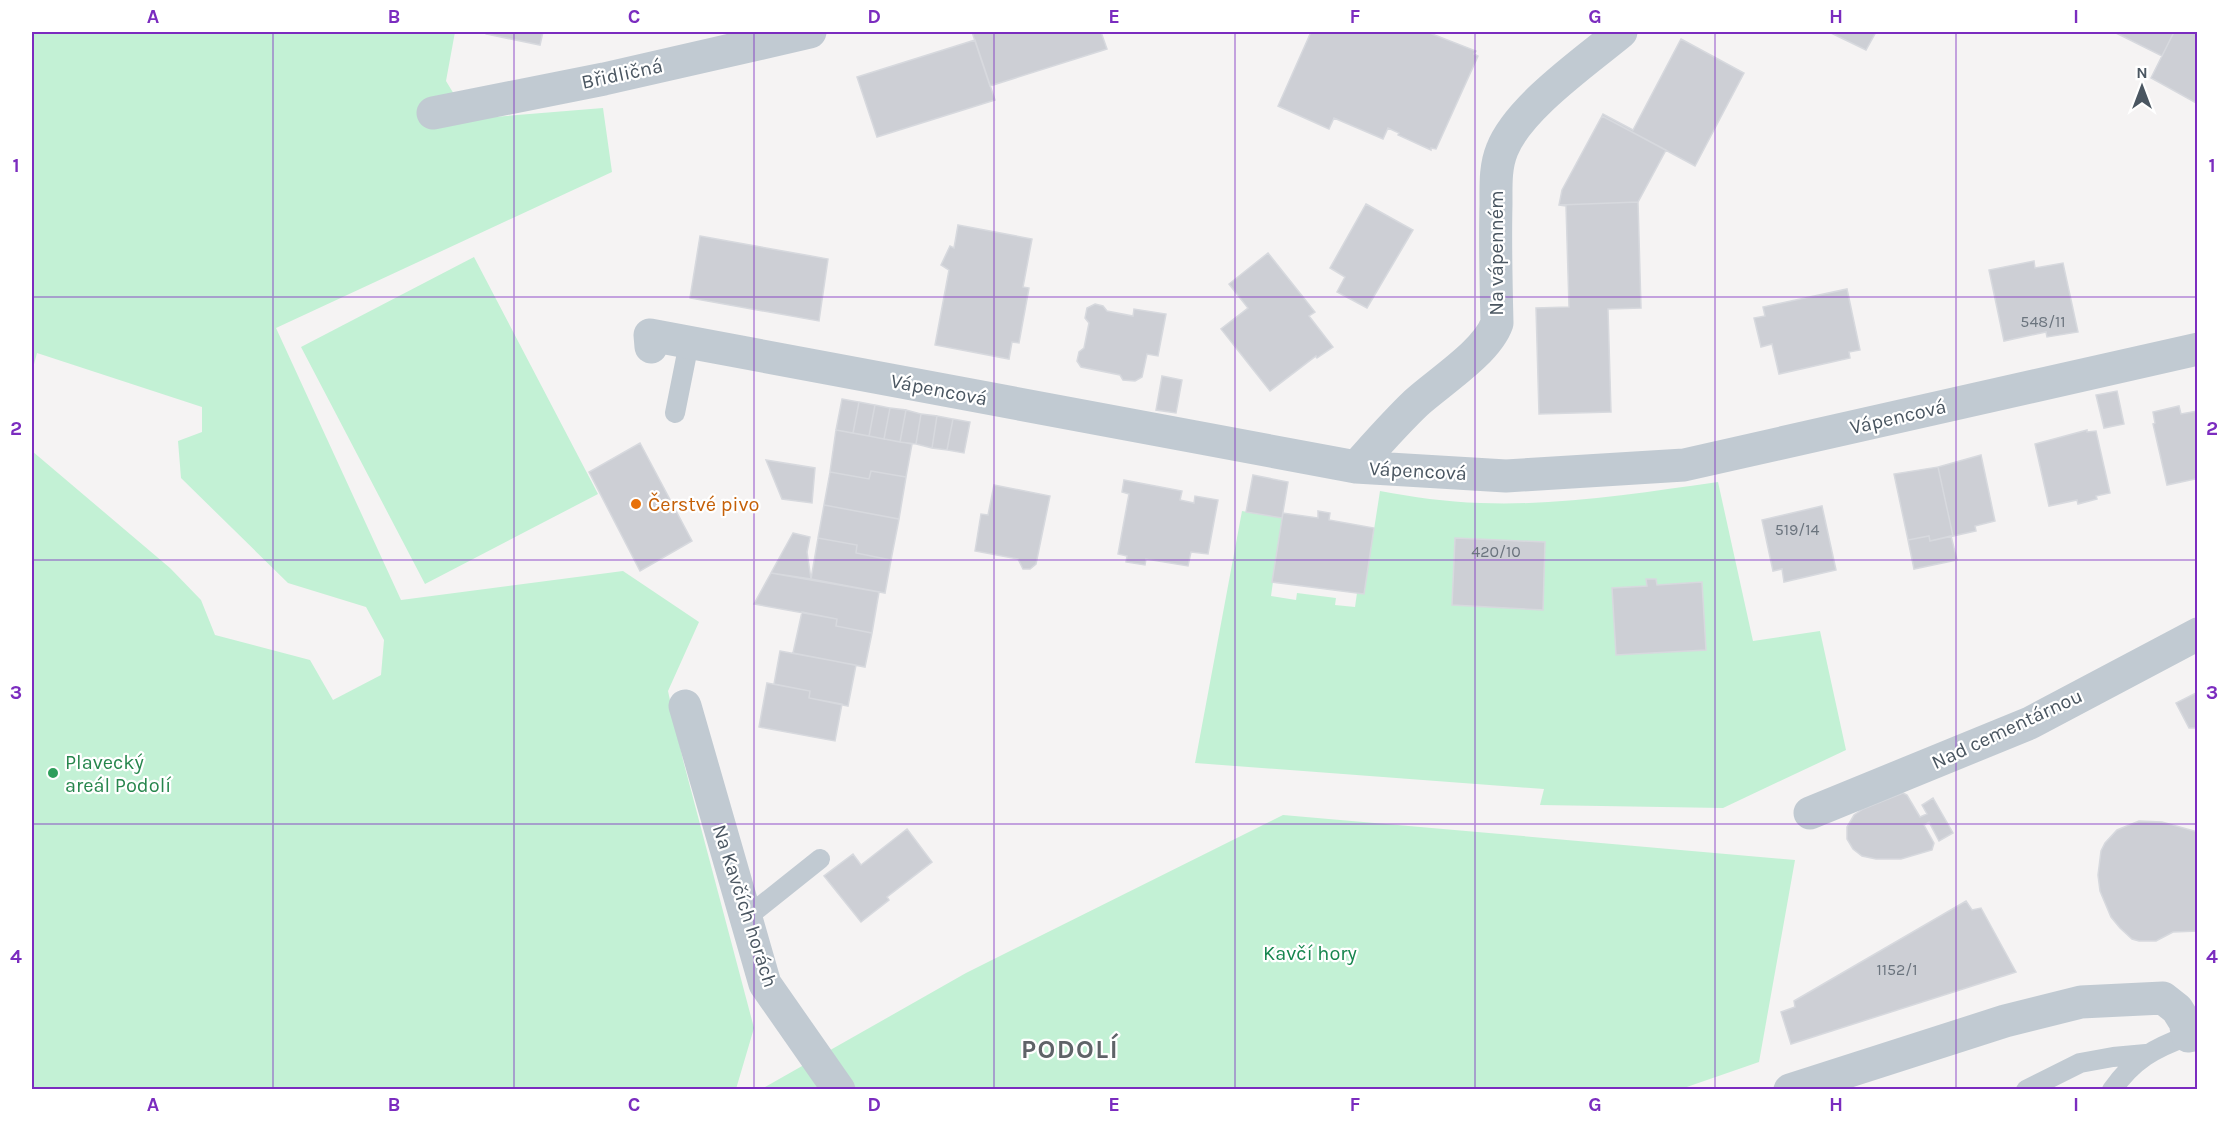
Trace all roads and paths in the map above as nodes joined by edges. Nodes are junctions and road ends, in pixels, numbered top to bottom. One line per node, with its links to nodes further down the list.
1 (810, 32): 3 (street, Břidličná)
2 (1621, 32): 8 (street, Na vápenném)
3 (433, 112)
4 (689, 343): 5 (street, Vápencová); 7 (lane); 8 (street, Vápencová)
5 (651, 347)
6 (2198, 350): 8 (street, Vápencová)
7 (675, 413)
8 (1356, 467)
9 (2198, 634): 11 (street, Nad cementárnou)
10 (685, 706): 13 (street, Na Kavčích horách)
11 (1810, 813)
12 (820, 859): 13 (lane)
13 (746, 918): 16 (street, Na Kavčích horách)
14 (2193, 1035): 15 (lane); 17 (street)
15 (2146, 1054): 18 (lane); 19 (lane)
16 (839, 1089)
17 (1790, 1089)
18 (2036, 1089)
19 (2112, 1089)

